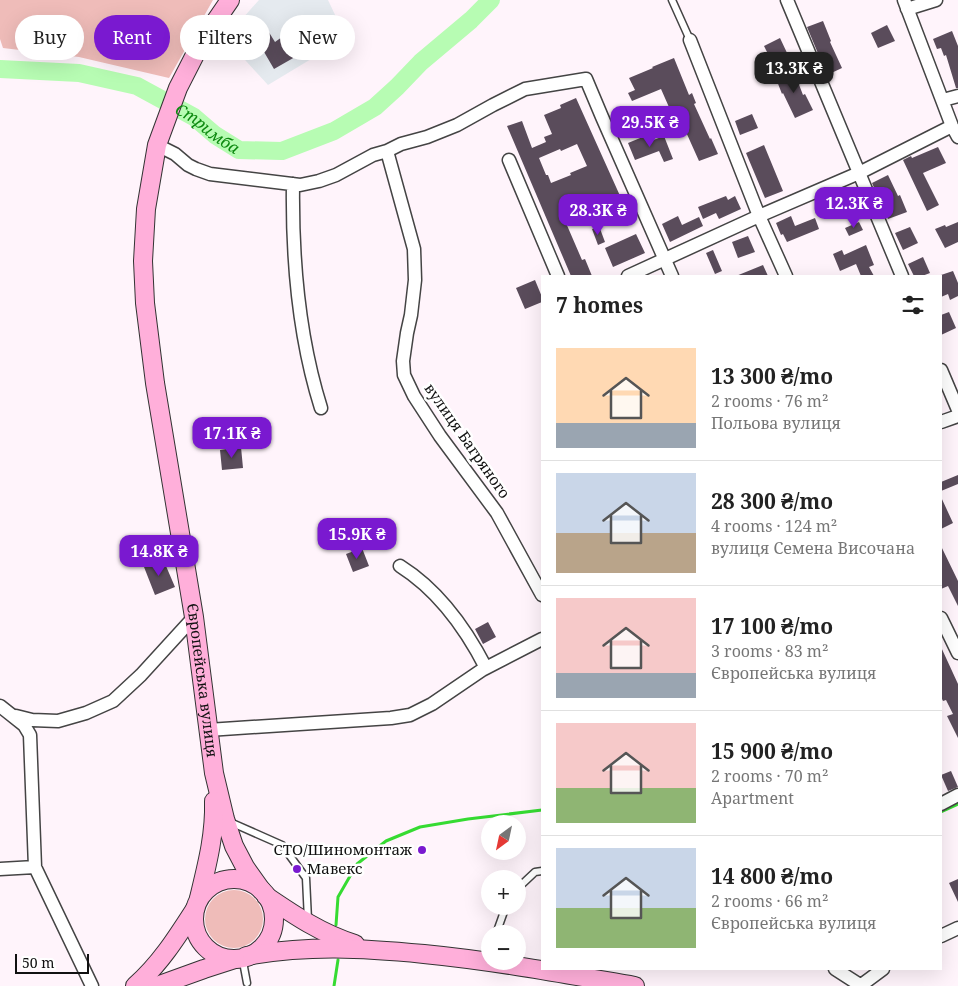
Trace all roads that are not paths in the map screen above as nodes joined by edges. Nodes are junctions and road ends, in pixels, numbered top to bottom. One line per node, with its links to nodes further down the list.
1 (230, 0): 10 (main road, Європейська вулиця)
2 (672, 0): 6 (lane)
3 (787, 0): 13 (street)
4 (936, 0): 5 (street)
5 (905, 5): 8 (street)
6 (690, 40): 15 (street)
7 (958, 96): 8 (street)
8 (943, 100): 9 (street)
9 (955, 131): 13 (street)
10 (157, 145): 14 (street); 29 (main road, Європейська вулиця)
11 (387, 151): 14 (street); 16 (street); 28 (street, вулиця Багряного)
12 (509, 160): 17 (street)
13 (859, 173): 15 (street); 21 (street)
14 (292, 184): 23 (street)
15 (759, 216): 16 (street); 20 (street)
16 (665, 259): 18 (street); 19 (street)
17 (558, 275)
18 (630, 275)
19 (672, 275)
20 (786, 275)
21 (902, 275)
22 (942, 372): 24 (street)
23 (321, 408)
24 (958, 410)
25 (958, 416): 26 (street)
26 (942, 422)
27 (400, 566): 34 (street)
28 (541, 592)
29 (194, 617): 36 (street); 37 (main road, Європейська вулиця)
30 (942, 620): 31 (street)
31 (950, 636): 33 (street)
32 (541, 640): 34 (street)
33 (958, 653)
34 (486, 668): 37 (street)
35 (0, 706): 36 (street)
36 (6, 715): 42 (street)
37 (208, 730): 38 (main road, Європейська вулиця)
38 (214, 773): 41 (main road); 47 (main road)
39 (958, 795): 40 (street)
40 (942, 803)
41 (224, 819): 46 (main road); 48 (lane)
42 (35, 867): 43 (street); 58 (street)
43 (0, 870)
44 (541, 870): 45 (lane)
45 (526, 880)
46 (264, 893): 47 (main road); 48 (main road); 52 (main road)
47 (197, 904): 52 (main road); 59 (main road)
48 (308, 924): 51 (main road)
49 (958, 928): 50 (street)
50 (942, 936)
51 (375, 949): 52 (main road); 53 (main road)
52 (243, 957): 57 (lane); 60 (main road)
53 (541, 969)
54 (548, 970): 61 (main road)
55 (836, 970): 62 (street)
56 (882, 970): 62 (street)
57 (247, 983)
58 (92, 986)
59 (135, 986)
60 (157, 986)
61 (635, 986)
62 (860, 986)

